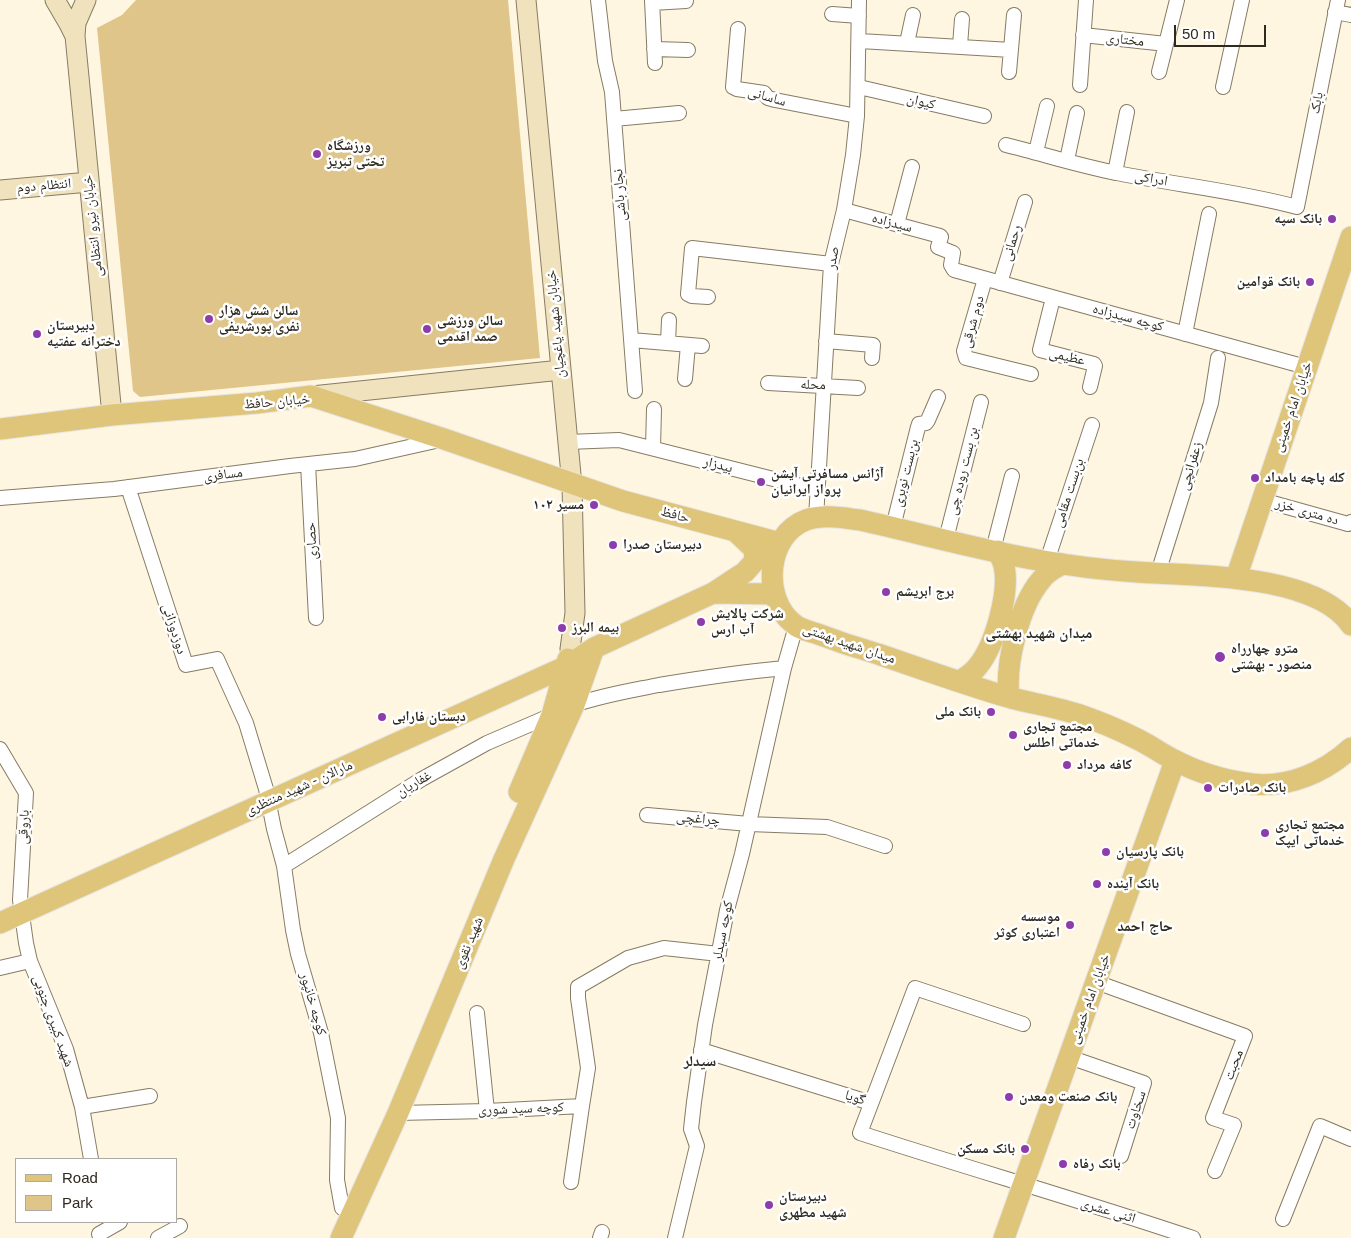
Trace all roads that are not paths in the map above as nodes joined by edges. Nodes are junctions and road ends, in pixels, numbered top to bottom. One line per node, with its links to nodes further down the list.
1 (55, 0): 20 (main road, خیابان نیرو انتظامی)
2 (86, 0): 20 (main road, خیابان نیرو انتظامی)
3 (526, 0): 68 (main road, خیابان شهید یاغچیان)
4 (598, 0): 38 (street, نجار باشی)
5 (859, 0): 16 (street, صدر)
6 (1086, 0): 19 (street)
7 (1176, 0): 23 (street)
8 (1242, 0): 31 (street)
9 (686, 1): 10 (street)
10 (652, 2): 25 (street)
11 (1337, 6): 15 (street); 47 (street, بابک)
12 (832, 14): 16 (street)
13 (914, 15): 22 (street)
14 (1014, 15): 26 (street)
15 (1351, 15)
16 (859, 16): 21 (street, صدر)
17 (962, 19): 24 (street)
18 (738, 29): 36 (street, ساسانی)
19 (1084, 35): 23 (street, مختاری); 29 (street)
20 (74, 36): 44 (main road, خیابان نیرو انتظامی)
21 (860, 41): 22 (street); 30 (street, صدر)
22 (908, 43): 24 (street)
23 (1166, 44): 28 (street)
24 (960, 46): 26 (street)
25 (688, 50)
26 (1011, 50): 27 (street)
27 (1009, 72)
28 (1159, 72)
29 (1080, 86)
30 (859, 87): 36 (street, صدر); 37 (street, کیوان)
31 (1223, 87)
32 (1047, 106): 40 (street)
33 (1127, 112): 43 (street)
34 (679, 113): 38 (street)
35 (1077, 113): 41 (street)
36 (858, 116): 48 (street, صدر)
37 (984, 116)
38 (614, 119): 60 (street, نجار باشی)
39 (1006, 145): 40 (street, ادراکی)
40 (1036, 152): 41 (street, ادراکی)
41 (1067, 160): 43 (street, ادراکی)
42 (912, 167): 50 (street)
43 (1115, 173): 47 (street, ادراکی)
44 (89, 182): 45 (main road, انتظام دوم); 80 (main road, خیابان نیرو انتظامی)
45 (0, 190)
46 (1024, 202): 55 (street, رحمانی)
47 (1297, 207)
48 (844, 210): 50 (street, سیدزاده); 52 (street, صدر)
49 (1209, 214): 59 (street)
50 (896, 224): 53 (street, سیدزاده)
51 (1351, 237): 67 (main road, خیابان امام خمینی)
52 (831, 264): 56 (street); 61 (street, صدر)
53 (952, 268): 54 (street, کوچه سیدزاده)
54 (985, 279): 55 (street, کوچه سیدزاده); 69 (street, دوم شرقی)
55 (1000, 283): 57 (street, کوچه سیدزاده)
56 (708, 297)
57 (1053, 298): 59 (street, کوچه سیدزاده); 73 (street, عظیمی)
58 (669, 320): 62 (street)
59 (1185, 334): 67 (street, کوچه سیدزاده)
60 (631, 340): 62 (street); 75 (street, نجار باشی)
61 (826, 342): 65 (street); 72 (street, صدر)
62 (668, 343): 63 (street)
63 (688, 345): 64 (street); 70 (street)
64 (702, 346)
65 (872, 358)
66 (1218, 358): 101 (street, زعفرانچی)
67 (1306, 367): 92 (main road, خیابان امام خمینی)
68 (561, 370): 76 (main road); 84 (main road, خیابان شهید یاغچیان)
69 (1031, 374)
70 (685, 379)
71 (768, 383): 72 (street, محله)
72 (824, 385): 74 (street, محله); 90 (street, صدر)
73 (1090, 387)
74 (858, 388)
75 (635, 391)
76 (311, 396): 80 (main road, خیابان حافظ); 83 (main road, خیابان حافظ)
77 (938, 397): 95 (street, بن‌بست نوبری)
78 (981, 402): 97 (street, بن بست روده چی)
79 (654, 409): 85 (street)
80 (112, 415): 82 (main road, خیابان حافظ)
81 (1092, 425): 100 (street, بن‌بست مقامی)
82 (0, 428)
83 (444, 439): 86 (street, مسافری); 88 (main road, خیابان حافظ)
84 (567, 442): 85 (street, بیدزار); 88 (main road, خیابان شهید یاغچیان)
85 (653, 448): 90 (street, بیدزار)
86 (308, 464): 89 (street, مسافری); 105 (street, حصاری)
87 (1012, 476): 99 (street)
88 (572, 484): 96 (main road, حافظ); 109 (main road, خیابان شهید یاغچیان)
89 (128, 487): 91 (street, مسافری); 118 (street, دوزدوزانی)
90 (817, 490): 93 (street, صدر)
91 (0, 498)
92 (1262, 500): 94 (street, ده متری خزر); 102 (main road, خیابان امام خمینی)
93 (816, 518): 95 (main road, میدان شهید بهشتی); 98 (main road, میدان شهید بهشتی)
94 (1351, 522)
95 (893, 527): 97 (main road, میدان شهید بهشتی)
96 (734, 531): 98 (main road, حافظ); 103 (main road, مارالان - شهید منتظری)
97 (946, 539): 99 (main road, میدان شهید بهشتی)
98 (780, 543): 104 (main road, میدان شهید بهشتی)
99 (996, 551): 100 (main road, میدان شهید بهشتی); 111 (main road)
100 (1055, 562): 101 (main road, میدان شهید بهشتی); 112 (main road)
101 (1158, 573): 102 (main road, میدان شهید بهشتی)
102 (1236, 578): 106 (main road, میدان شهید بهشتی)
103 (712, 593): 104 (main road); 108 (main road, مارالان - شهید منتظری)
104 (774, 594): 107 (main road, میدان شهید بهشتی)
105 (316, 618)
106 (1351, 625)
107 (796, 626): 110 (street, کوچه سیدلر); 111 (main road, میدان شهید بهشتی)
108 (594, 648): 109 (main road, مارالان - شهید منتظری); 113 (main road, شهید نقوی)
109 (569, 658): 114 (main road, شهید نقوی); 118 (main road, مارالان - شهید منتظری)
110 (784, 668): 113 (street); 120 (street, کوچه سیدلر)
111 (960, 681): 112 (main road, میدان شهید بهشتی)
112 (1009, 697): 117 (main road, میدان شهید بهشتی)
113 (574, 705): 138 (main road, شهید نقوی)
114 (552, 715): 122 (street, غفاریان); 145 (main road, شهید نقوی)
115 (1351, 748): 117 (main road, میدان شهید بهشتی)
116 (0, 749): 123 (street, باروقی)
117 (1175, 761): 128 (main road, خیابان امام خمینی)
118 (267, 796): 122 (street, کوچه خانپور); 123 (main road, مارالان - شهید منتظری)
119 (647, 815): 120 (street, چراغچی)
120 (749, 824): 121 (street, چراغچی); 125 (street, کوچه سیدلر)
121 (885, 846)
122 (284, 866): 145 (street, کوچه خانپور)
123 (22, 913): 124 (main road, مارالان - شهید منتظری); 126 (street, شهید کبیری جنوبی)
124 (0, 923)
125 (719, 954): 131 (street, کوچه سیدلر); 135 (street, کوچه سید شوری)
126 (30, 961): 127 (street); 136 (street, شهید کبیری جنوبی)
127 (0, 968)
128 (1096, 982): 132 (main road, خیابان امام خمینی); 142 (street, محبت)
129 (477, 1013): 137 (street)
130 (1022, 1024): 134 (street)
131 (701, 1050): 134 (street, گویا); 153 (street, کوچه سیدلر)
132 (1069, 1057): 140 (street, سخاوت); 144 (main road, خیابان امام خمینی)
133 (150, 1096): 136 (street)
134 (871, 1103): 144 (street, گویا)
135 (582, 1106): 137 (street, کوچه سید شوری); 143 (street)
136 (82, 1107): 141 (street, شهید کبیری جنوبی)
137 (487, 1111): 138 (street, کوچه سید شوری)
138 (398, 1113): 152 (main road, شهید نقوی)
139 (1351, 1139): 146 (street)
140 (1121, 1156)
141 (91, 1158)
142 (1214, 1171)
143 (571, 1182)
144 (1024, 1184): 154 (main road, خیابان امام خمینی); 155 (street, اثنی عشری)
145 (342, 1208): 151 (main road, شهید نقوی)
146 (1282, 1219)
147 (118, 1223): 149 (street)
148 (181, 1228): 150 (street)
149 (99, 1234)
150 (158, 1238)
151 (329, 1238)
152 (341, 1238)
153 (675, 1238)
154 (1004, 1238)
155 (1193, 1238)

